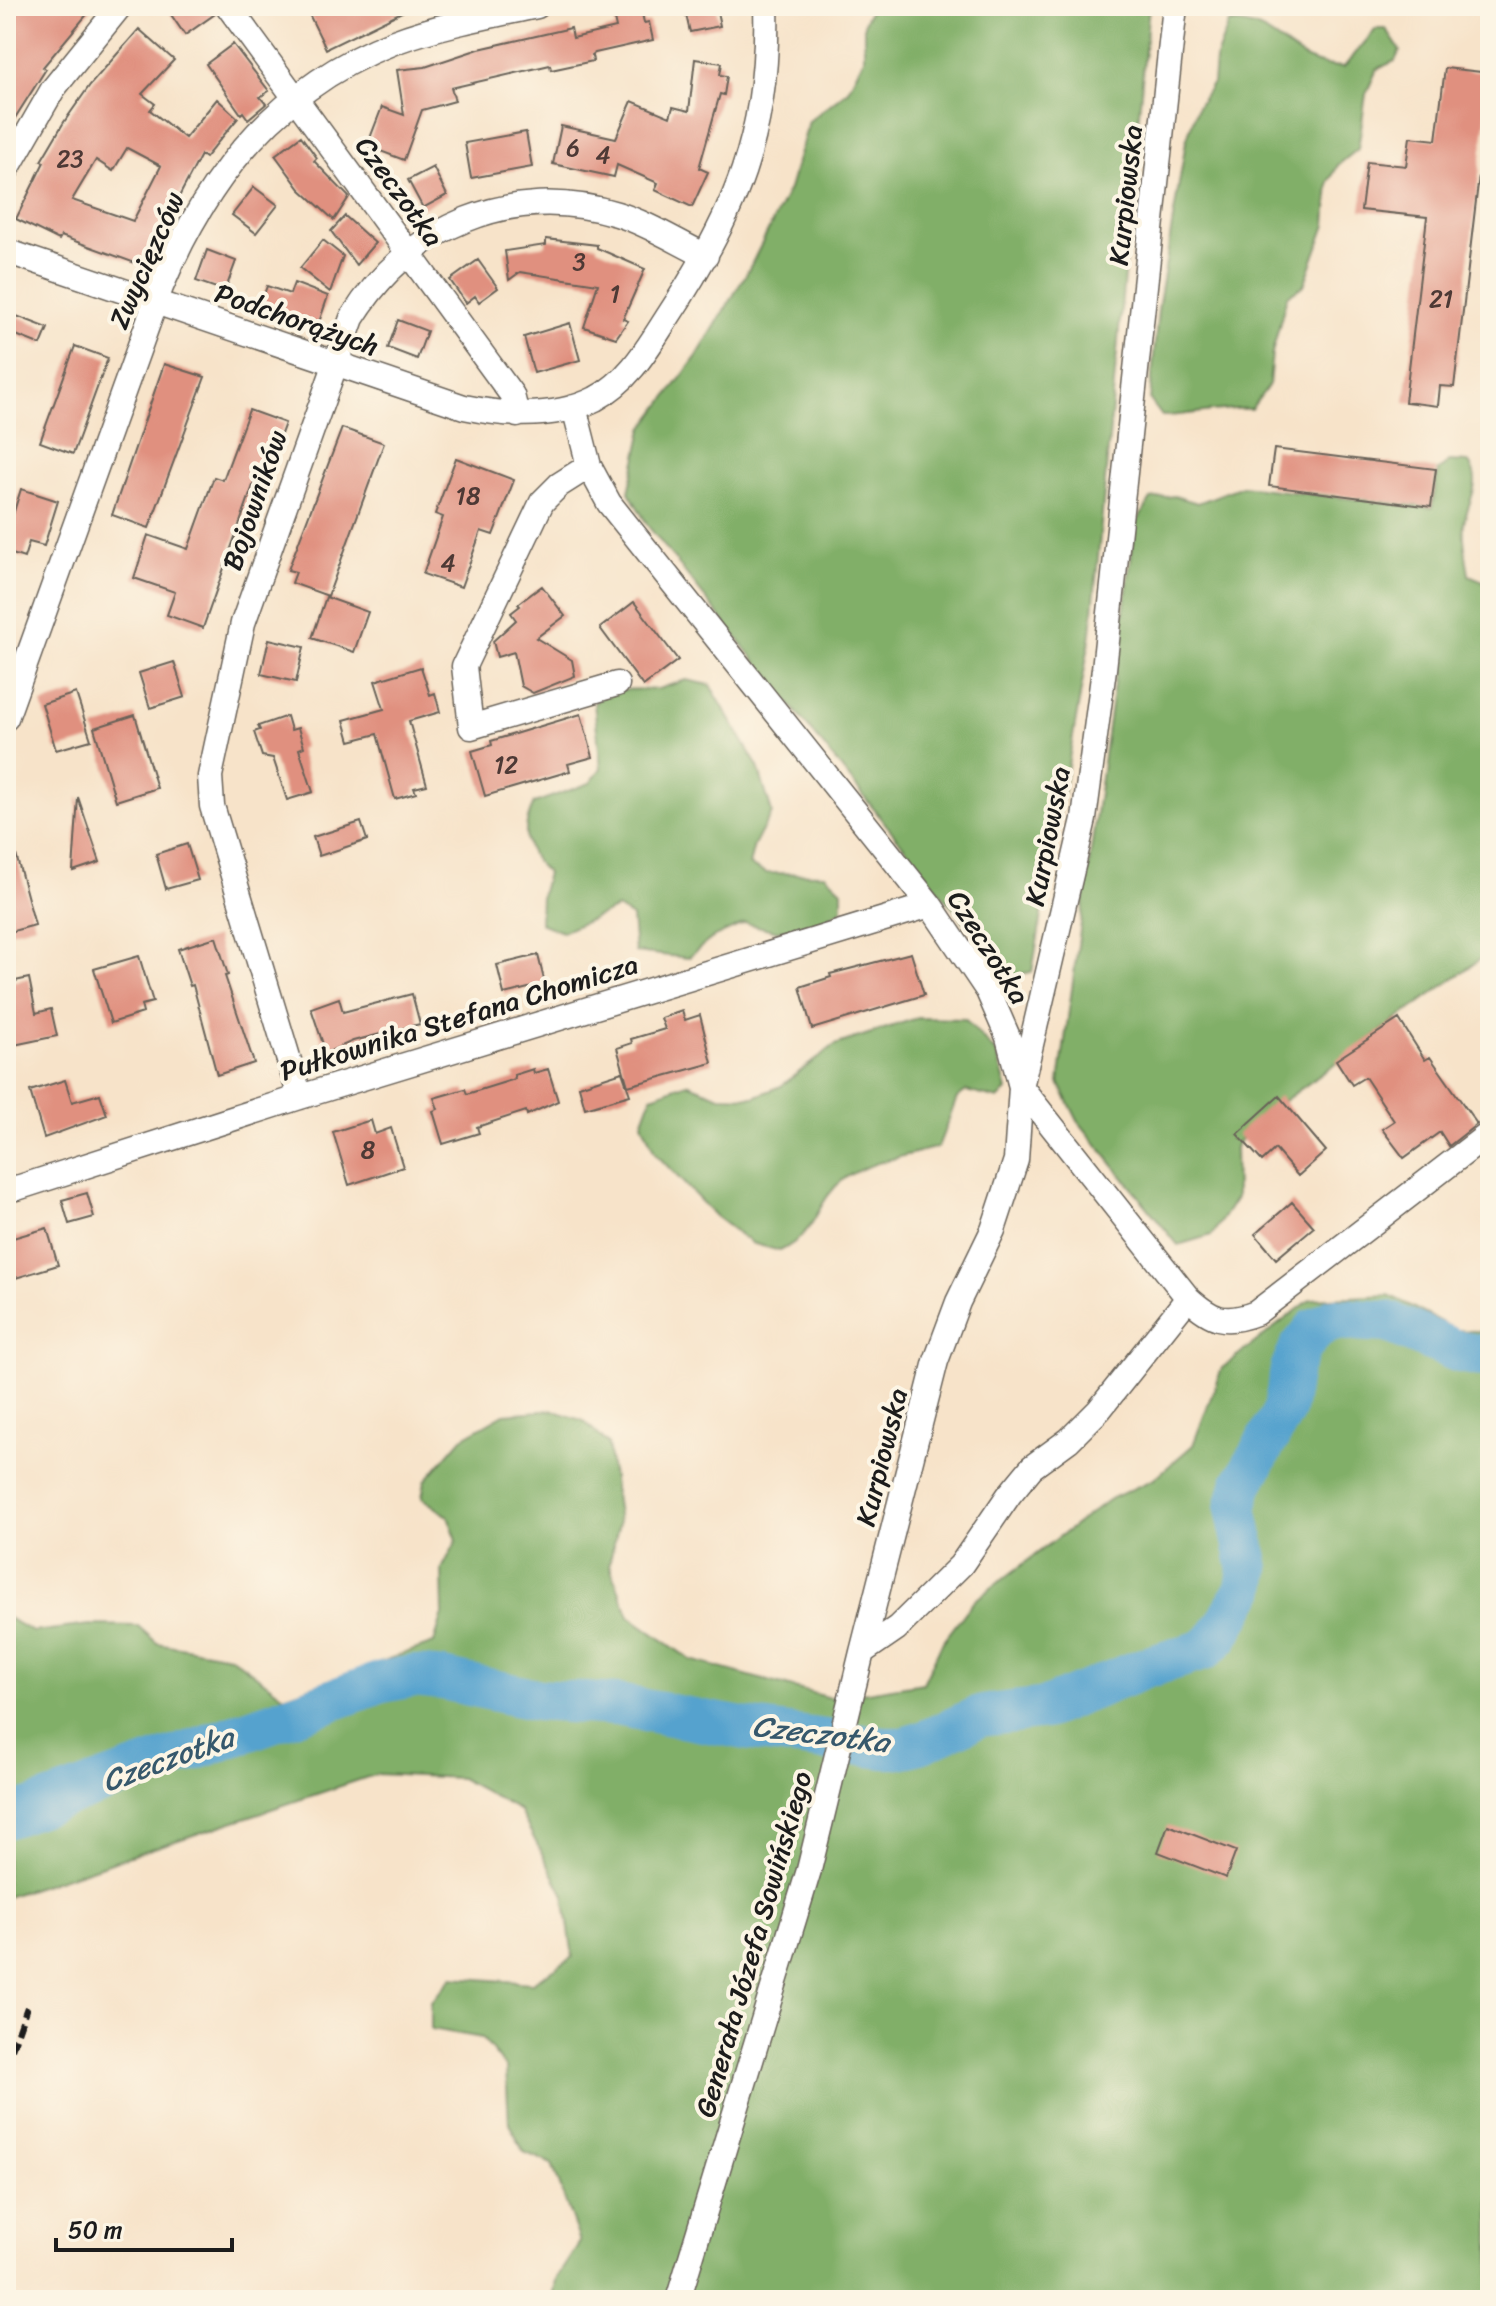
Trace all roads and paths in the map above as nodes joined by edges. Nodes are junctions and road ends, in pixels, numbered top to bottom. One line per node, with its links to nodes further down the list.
1 (120, 6): 7 (street)
2 (228, 6): 6 (street, Czeczotka)
3 (537, 6): 6 (street, Zwycięzców)
4 (766, 6): 10 (street, Podchorążych)
5 (1175, 6): 19 (street, Kurpiowska)
6 (296, 99): 9 (street, Czeczotka); 11 (street, Zwycięzców)
7 (6, 171)
8 (6, 251): 11 (street, Podchorążych)
9 (407, 252): 10 (street, Bojowników); 12 (street, Bojowników); 14 (street, Czeczotka)
10 (706, 256): 13 (street, Podchorążych)
11 (155, 303): 12 (street, Podchorążych); 17 (street, Zwycięzców)
12 (333, 363): 14 (street, Podchorążych); 20 (street, Bojowników)
13 (574, 407): 14 (street, Podchorążych); 15 (street, Czeczotka)
14 (517, 415)
15 (589, 466): 16 (street); 18 (street, Czeczotka)
16 (617, 684)
17 (6, 718)
18 (930, 905): 19 (street, Czeczotka); 20 (street, Pułkownika Stefana Chomicza)
19 (1021, 1087): 23 (street, Czeczotka); 24 (street, Kurpiowska)
20 (300, 1097): 22 (street, Pułkownika Stefana Chomicza)
21 (1490, 1133): 23 (street, Czeczotka)
22 (6, 1187)
23 (1188, 1298): 24 (street)
24 (862, 1652): 25 (street, Generała Józefa Sowińskiego)
25 (678, 2300)

